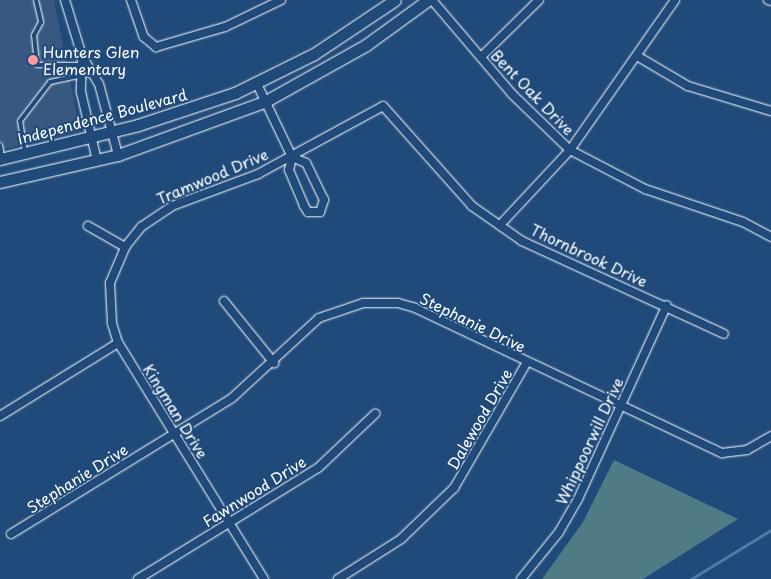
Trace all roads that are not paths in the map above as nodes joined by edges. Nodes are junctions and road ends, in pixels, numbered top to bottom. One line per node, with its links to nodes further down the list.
1 (36, 0): 13 (lane)
2 (65, 0): 10 (street)
3 (131, 0): 4 (street)
4 (281, 0)
5 (395, 0): 16 (main road, Independence Boulevard)
6 (428, 0): 17 (main road)
7 (432, 0): 12 (street, Bent Oak Drive)
8 (539, 0): 12 (street)
9 (675, 0): 11 (street)
10 (82, 56): 13 (street); 14 (street)
11 (637, 56): 18 (street); 22 (street)
12 (481, 57): 22 (street, Bent Oak Drive)
13 (81, 65): 15 (street)
14 (92, 73): 15 (lane); 19 (street)
15 (81, 75): 20 (street); 23 (lane)
16 (257, 84): 17 (street); 19 (main road, Independence Boulevard)
17 (266, 102): 24 (main road); 25 (street)
18 (771, 111)
19 (112, 132): 20 (main road, Independence Boulevard); 24 (street)
20 (92, 136): 23 (main road, Independence Boulevard); 27 (street)
21 (0, 145): 26 (lane)
22 (570, 150): 30 (street); 32 (street, Bent Oak Drive)
23 (26, 153): 26 (main road, Independence Boulevard); 28 (main road)
24 (118, 155): 27 (main road)
25 (292, 157): 25 (street); 30 (street, Thornbrook Drive); 33 (street, Tramwood Drive)
26 (1, 158)
27 (97, 160): 28 (main road)
28 (30, 175): 29 (main road)
29 (0, 182)
30 (500, 225): 35 (street, Thornbrook Drive)
31 (88, 226): 33 (street)
32 (771, 238)
33 (125, 247): 37 (street, Kingman Drive)
34 (224, 301): 38 (street)
35 (667, 305): 36 (street, Thornbrook Drive); 40 (street, Whippoorwill Drive)
36 (724, 334)
37 (118, 344): 42 (street); 43 (street, Kingman Drive)
38 (274, 363): 39 (street, Stephanie Drive); 43 (street, Stephanie Drive)
39 (526, 364): 40 (street, Stephanie Drive); 49 (street, Dalewood Drive)
40 (621, 407): 44 (street, Stephanie Drive); 50 (street, Whippoorwill Drive)
41 (375, 414): 45 (street, Fawnwood Drive)
42 (0, 416)
43 (174, 434): 45 (street, Kingman Drive); 46 (street, Stephanie Drive)
44 (771, 436)
45 (229, 522): 47 (street, Fawnwood Drive); 48 (street, Kingman Drive)
46 (12, 534)
47 (138, 579)
48 (264, 579)
49 (338, 579)
50 (521, 579)

